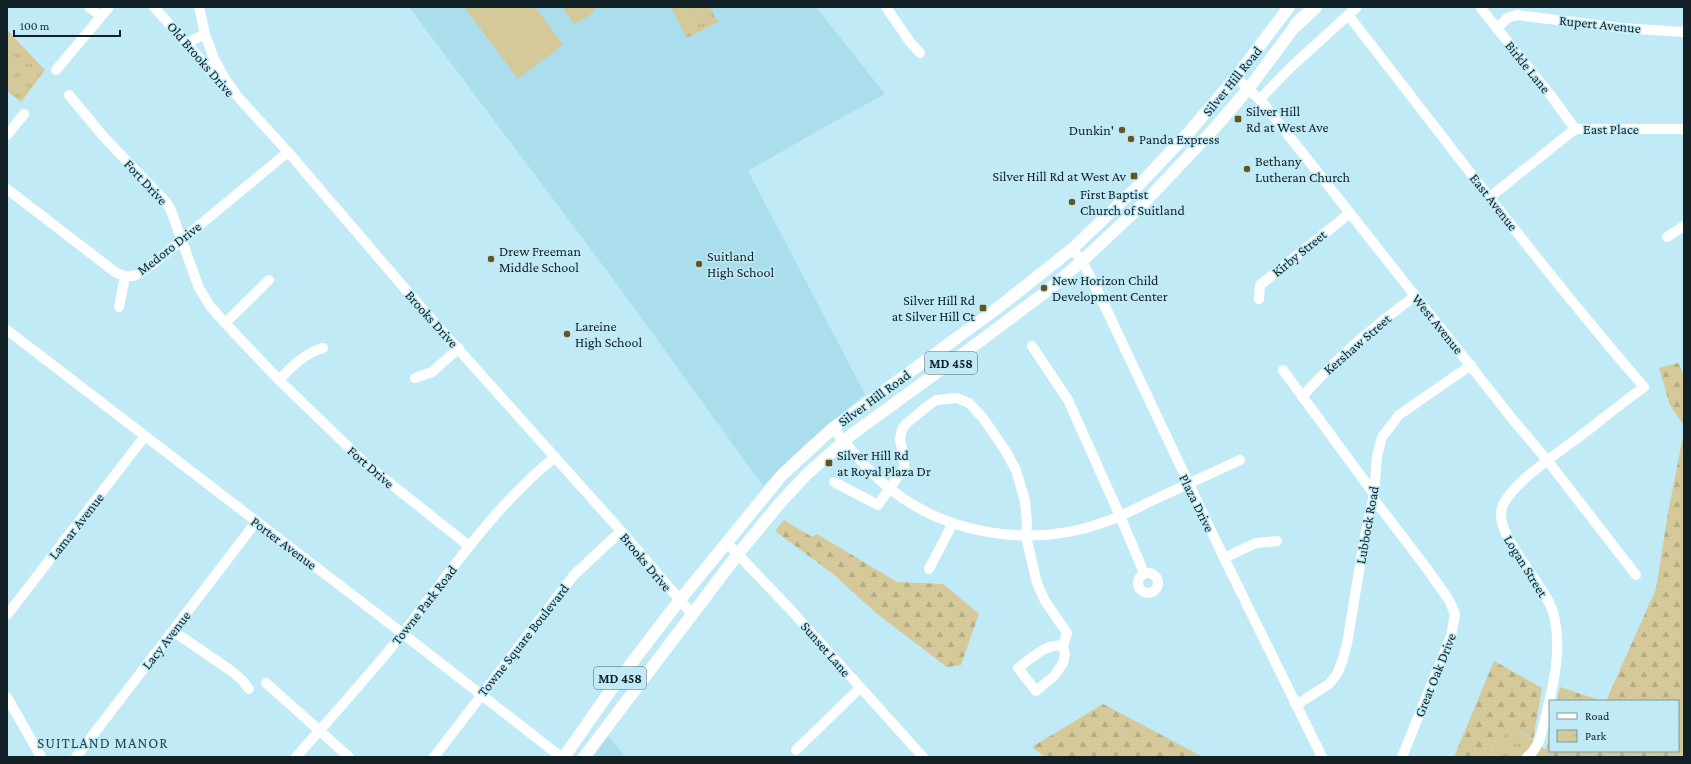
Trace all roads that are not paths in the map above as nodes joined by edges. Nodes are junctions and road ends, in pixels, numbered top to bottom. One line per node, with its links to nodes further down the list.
1 (89, 7): 12 (street)
2 (109, 7): 12 (street)
3 (154, 7): 17 (street, Old Brooks Drive)
4 (199, 7): 16 (street, Brooks Drive)
5 (886, 7): 18 (street)
6 (1289, 7): 20 (main road, Silver Hill Road / MD 458)
7 (1309, 7): 13 (main road, Silver Hill Road / MD 458)
8 (1315, 7): 13 (highway)
9 (1357, 7): 11 (street)
10 (1480, 7): 14 (street, Birkle Lane)
11 (1348, 15): 23 (street); 31 (street, East Avenue)
12 (101, 16): 19 (street)
13 (1296, 25): 21 (main road, Silver Hill Road / MD 458)
14 (1497, 29): 15 (street, Rupert Avenue); 26 (street, Birkle Lane)
15 (1684, 32)
16 (205, 34): 17 (street); 24 (street, Brooks Drive)
17 (187, 43): 24 (street, Old Brooks Drive)
18 (920, 53)
19 (56, 70)
20 (1236, 77): 21 (street, West Avenue); 36 (main road, Silver Hill Road / MD 458)
21 (1249, 88): 23 (street, West Avenue); 37 (main road, Silver Hill Road / MD 458)
22 (69, 95): 35 (street, Fort Drive)
23 (1260, 99): 32 (street, West Avenue)
24 (249, 109): 29 (street, Brooks Drive)
25 (24, 114): 28 (street)
26 (1575, 129): 27 (street, East Place); 31 (street, East Place)
27 (1684, 129)
28 (7, 135)
29 (288, 152): 35 (street, Medoro Drive); 47 (street, Brooks Drive)
30 (7, 189): 38 (street, Medoro Drive)
31 (1490, 197): 52 (street, East Avenue)
32 (1350, 213): 40 (street, West Avenue); 41 (street, Kirby Street)
33 (1684, 226): 34 (street)
34 (1667, 237)
35 (182, 240): 38 (street, Medoro Drive); 43 (street, Fort Drive)
36 (1072, 249): 37 (street, Plaza Drive); 54 (main road, Silver Hill Road / MD 458)
37 (1082, 261): 56 (main road, Silver Hill Road / MD 458); 61 (street, Plaza Drive)
38 (125, 277): 42 (street)
39 (269, 280): 43 (street)
40 (1415, 296): 48 (street, West Avenue); 53 (street, Kershaw Street)
41 (1259, 299)
42 (119, 307)
43 (225, 323): 51 (street, Fort Drive)
44 (7, 330): 55 (street, Porter Avenue)
45 (1032, 346): 64 (street)
46 (323, 348): 51 (street)
47 (459, 348): 50 (street); 57 (street, Brooks Drive)
48 (1471, 365): 59 (street, West Avenue); 63 (street, Lubbock Road)
49 (1283, 370): 53 (street, Great Oak Drive)
50 (415, 378)
51 (279, 380): 71 (street, Fort Drive)
52 (1644, 387): 59 (street, Logan Street)
53 (1302, 397): 63 (street, Great Oak Drive)
54 (833, 428): 56 (street); 70 (main road, Silver Hill Road / MD 458)
55 (145, 436): 65 (street, Porter Avenue); 79 (street, Lamar Avenue)
56 (843, 441): 62 (street); 72 (main road, Silver Hill Road / MD 458)
57 (555, 457): 67 (street, Brooks Drive); 71 (street, Towne Park Road)
58 (1240, 460): 61 (street)
59 (1547, 460): 76 (street, West Avenue); 88 (street, Logan Street)
60 (834, 482): 62 (street)
61 (1188, 484): 64 (street); 73 (street, Plaza Drive)
62 (889, 488): 66 (street); 68 (street)
63 (1373, 496): 90 (street, Lubbock Road); 102 (street, Great Oak Drive)
64 (1120, 516): 68 (street); 75 (street)
65 (256, 522): 80 (street, Lacy Avenue); 81 (street, Porter Avenue)
66 (953, 523): 68 (street); 74 (street)
67 (621, 531): 77 (street, Brooks Drive); 86 (street, Towne Square Boulevard)
68 (1026, 537): 82 (street)
69 (1277, 541): 73 (street)
70 (726, 542): 72 (street, Sunset Lane); 77 (main road, Silver Hill Road / MD 458)
71 (469, 546): 81 (street, Towne Park Road)
72 (738, 554): 78 (main road, Silver Hill Road / MD 458); 84 (street, Sunset Lane)
73 (1224, 558): 90 (street, Plaza Drive)
74 (928, 569)
75 (1144, 573)
76 (1636, 575)
77 (679, 601): 78 (street, Brooks Drive); 98 (main road, Silver Hill Road / MD 458)
78 (692, 614): 99 (main road, Silver Hill Road / MD 458)
79 (7, 616)
80 (173, 631): 85 (street); 94 (street, Lacy Avenue)
81 (402, 633): 86 (street, Porter Avenue); 91 (street, Towne Park Road)
82 (1063, 646): 82 (street)
83 (266, 683): 91 (street)
84 (860, 688): 92 (street); 100 (street, Sunset Lane)
85 (249, 689)
86 (481, 696): 97 (street, Towne Square Boulevard); 98 (street, Porter Avenue)
87 (7, 697): 93 (street)
88 (1549, 700)
89 (1549, 701): 103 (street, Logan Street)
90 (1296, 705): 101 (street, Plaza Drive)
91 (320, 730): 95 (street, Towne Park Road); 96 (street)
92 (796, 750)
93 (42, 757)
94 (76, 757)
95 (296, 757)
96 (349, 757)
97 (434, 757)
98 (562, 757)
99 (584, 757)
100 (923, 757)
101 (1322, 757)
102 (1402, 757)
103 (1527, 757)

